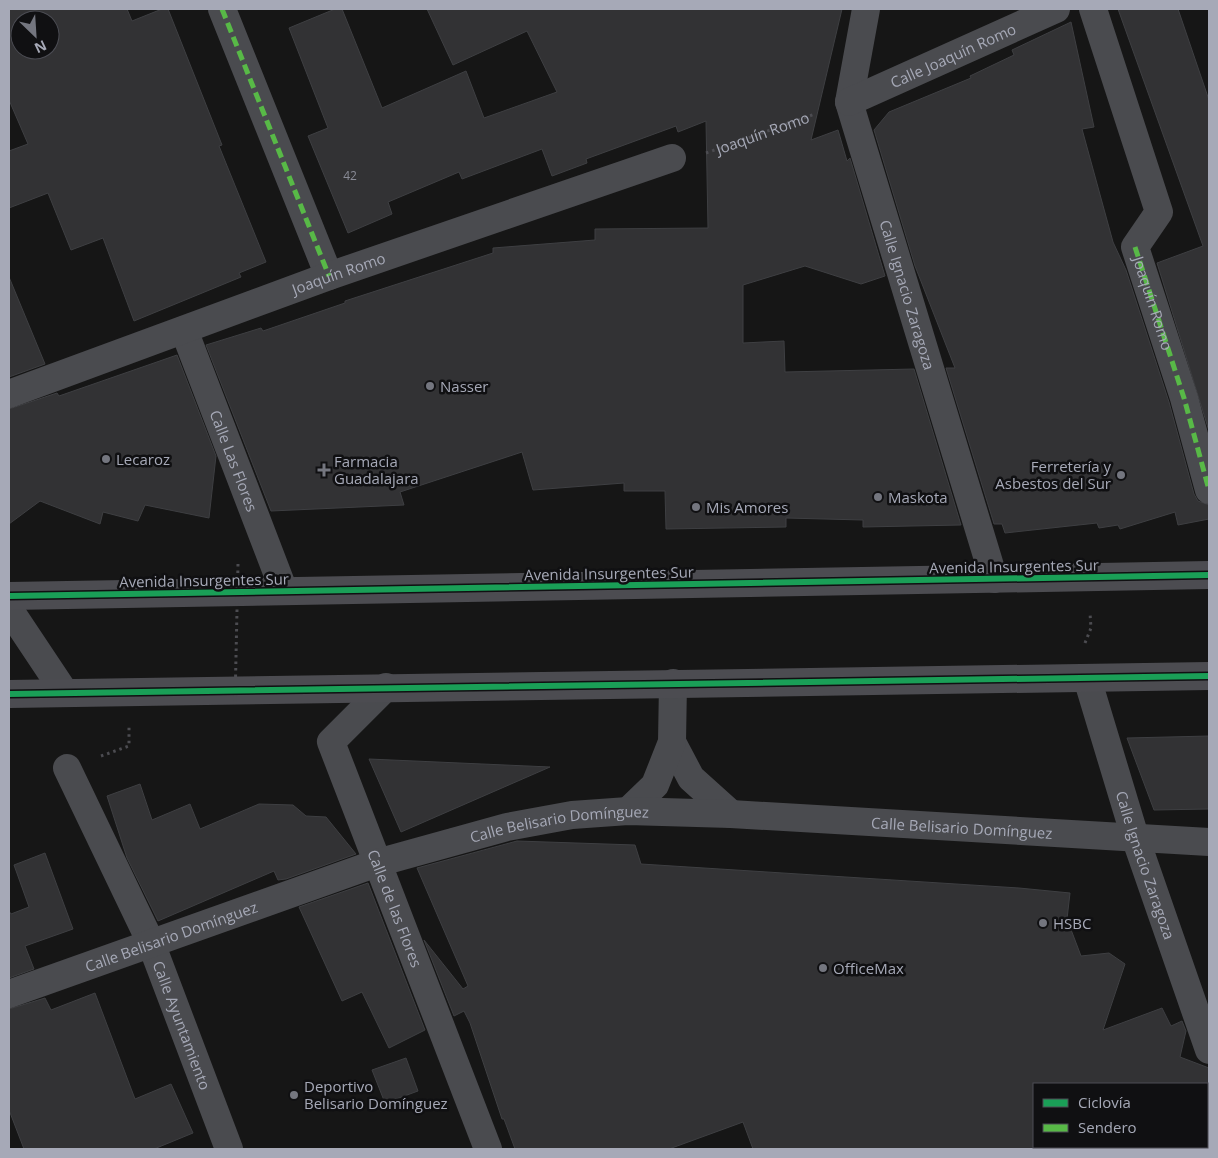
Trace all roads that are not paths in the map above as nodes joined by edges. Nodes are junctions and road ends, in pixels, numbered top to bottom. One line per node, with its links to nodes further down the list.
1 (222, 9): 7 (street)
2 (866, 9): 5 (street, Calle Ignacio Zaragoza)
3 (1056, 9): 5 (street, Calle Joaquín Romo)
4 (1093, 9): 10 (street, Joaquín Romo)
5 (849, 102): 12 (street, Calle Ignacio Zaragoza)
6 (672, 158): 7 (street, Joaquín Romo)
7 (329, 276): 8 (street, Joaquín Romo)
8 (184, 330): 9 (street, Joaquín Romo); 13 (street, Calle Las Flores)
9 (9, 394)
10 (1209, 490)
11 (1209, 575): 12 (main road, Avenida Insurgentes Sur)
12 (994, 579): 13 (main road, Avenida Insurgentes Sur)
13 (284, 591): 14 (main road, Avenida Insurgentes Sur)
14 (9, 596)
15 (9, 609): 20 (street)
16 (1209, 676): 17 (main road)
17 (1078, 678): 18 (main road); 26 (street, Calle Ignacio Zaragoza)
18 (673, 684): 19 (main road); 22 (street)
19 (386, 687): 20 (main road); 28 (street, Calle de las Flores)
20 (65, 693): 21 (main road)
21 (9, 694)
22 (672, 742): 24 (street); 25 (street)
23 (67, 768): 29 (street, Calle Ayuntamiento)
24 (628, 811): 25 (street, Calle Belisario Domínguez); 28 (street, Calle Belisario Domínguez)
25 (731, 814): 26 (street, Calle Belisario Domínguez)
26 (1135, 838): 27 (street, Calle Belisario Domínguez); 31 (street, Calle Ignacio Zaragoza)
27 (1209, 842)
28 (376, 863): 29 (street, Calle Belisario Domínguez); 33 (street, Calle de las Flores)
29 (151, 943): 30 (street, Calle Belisario Domínguez); 32 (street, Calle Ayuntamiento)
30 (9, 994)
31 (1209, 1050)
32 (229, 1149)
33 (488, 1149)

